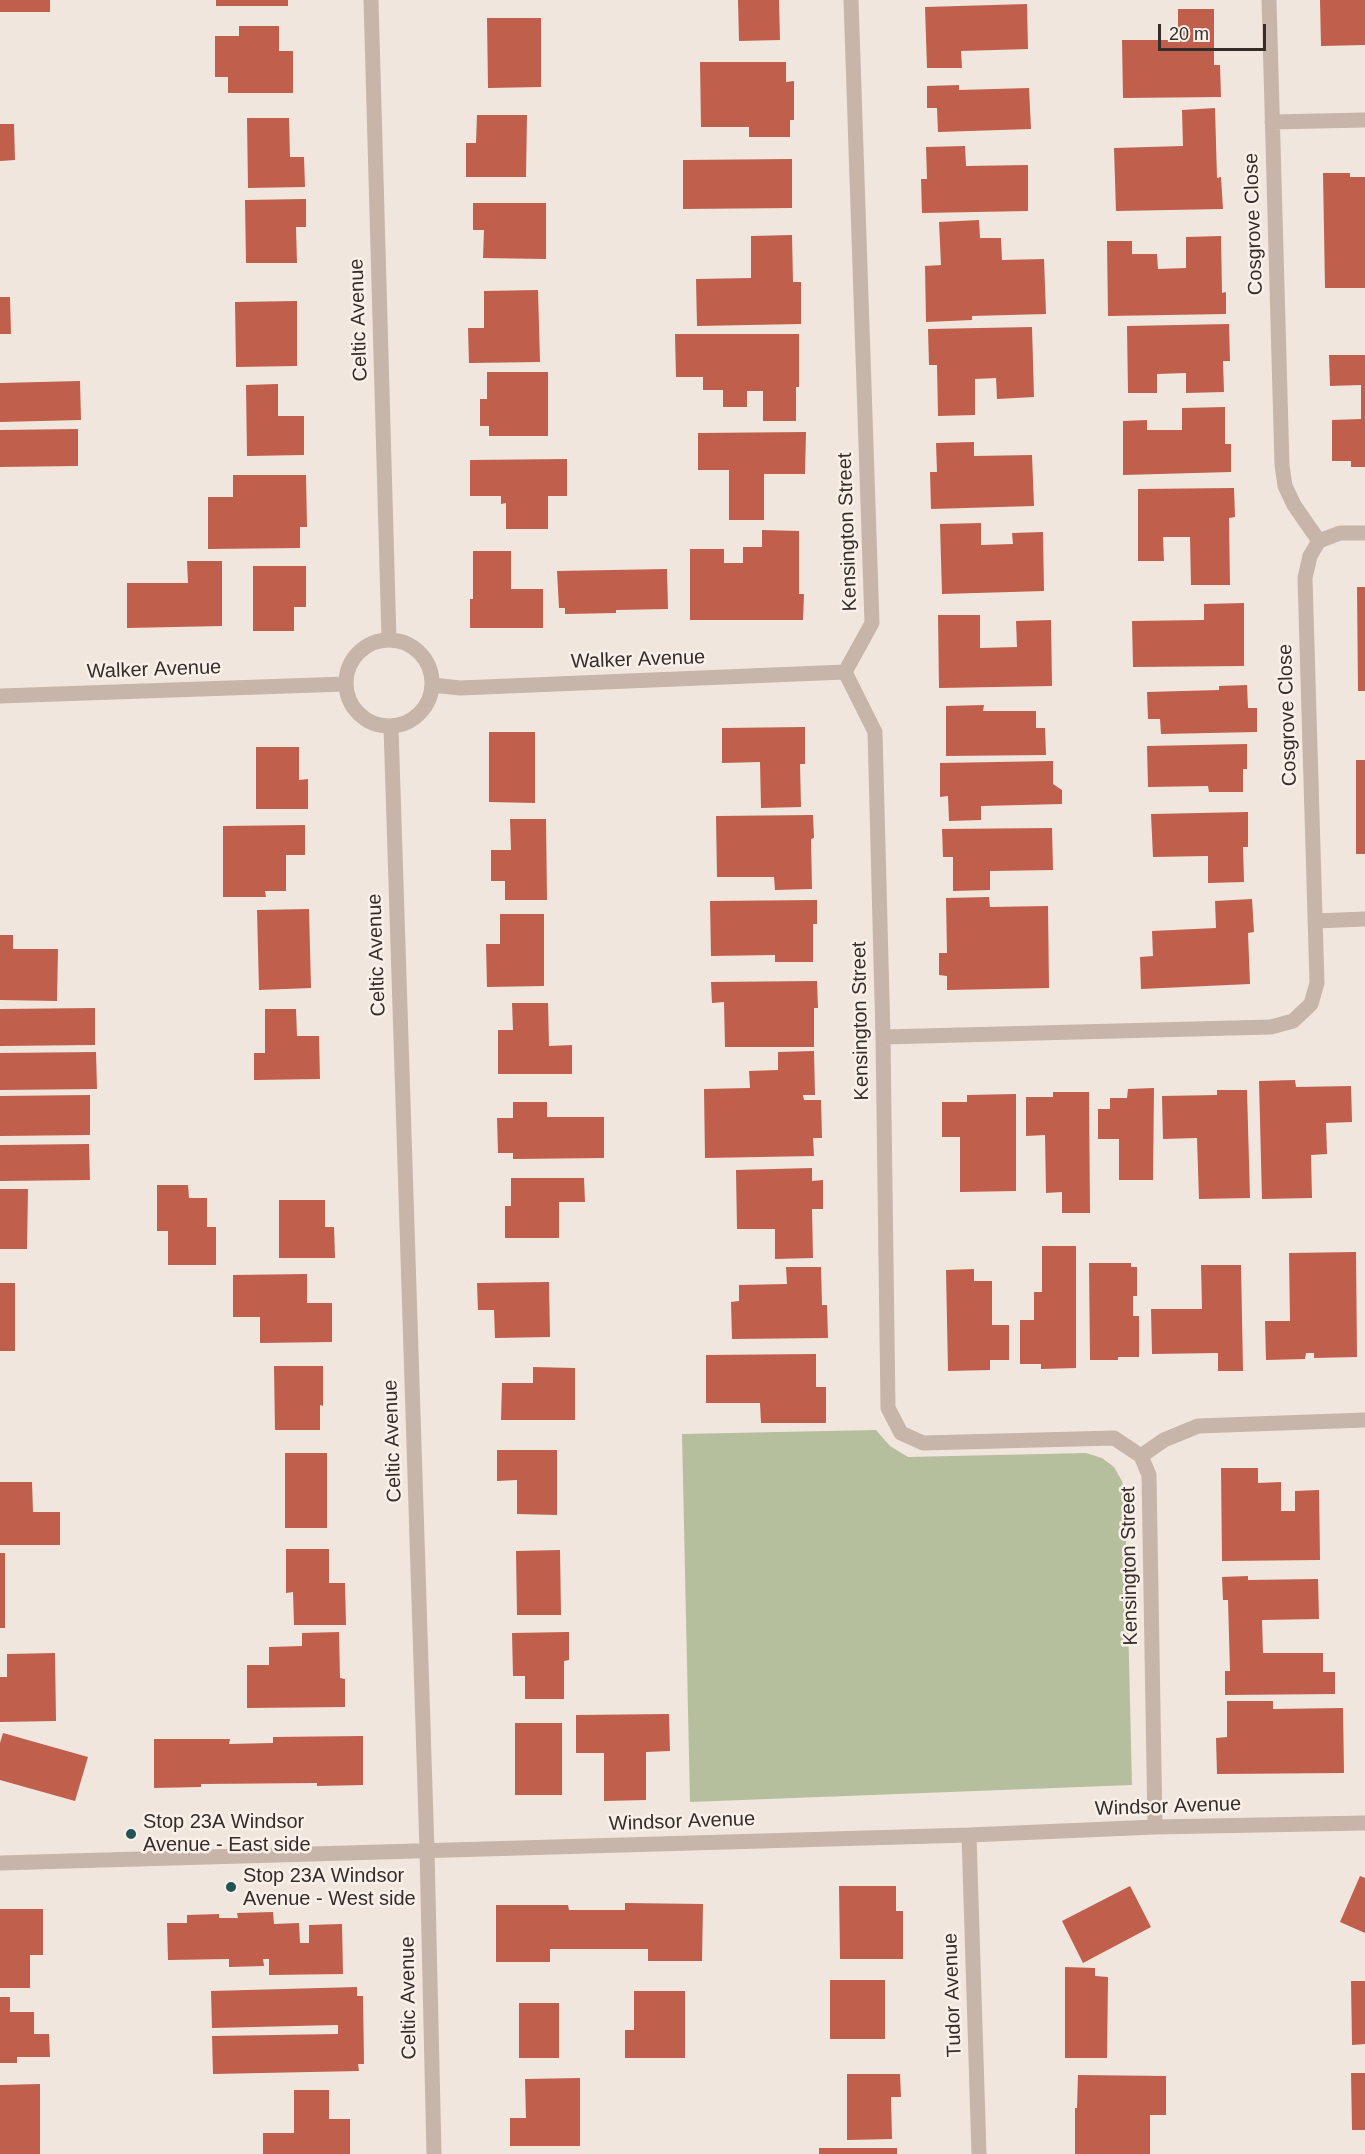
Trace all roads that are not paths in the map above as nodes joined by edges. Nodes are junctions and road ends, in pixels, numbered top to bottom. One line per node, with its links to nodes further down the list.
1 (371, 0): 8 (street, Celtic Avenue)
2 (851, 0): 9 (street, Kensington Street)
3 (1269, 0): 5 (street, Cosgrove Close)
4 (1365, 120): 5 (street)
5 (1272, 122): 7 (street, Cosgrove Close)
6 (1365, 532): 7 (street)
7 (1319, 540): 15 (street, Cosgrove Close)
8 (389, 639): 10 (street); 11 (street)
9 (844, 672): 11 (street, Walker Avenue); 16 (street, Kensington Street)
10 (345, 684): 12 (street, Walker Avenue); 13 (street)
11 (432, 685): 13 (street)
12 (0, 696)
13 (391, 727): 22 (street, Celtic Avenue)
14 (1365, 919): 15 (street)
15 (1315, 921): 16 (street, Cosgrove Close)
16 (883, 1037): 18 (street, Kensington Street)
17 (1365, 1420): 18 (street)
18 (1141, 1456): 20 (street, Kensington Street)
19 (1365, 1822): 20 (street, Windsor Avenue)
20 (1155, 1827): 21 (street, Windsor Avenue)
21 (969, 1835): 22 (street, Windsor Avenue); 25 (street, Tudor Avenue)
22 (427, 1850): 23 (street, Windsor Avenue); 24 (street, Celtic Avenue)
23 (0, 1863)
24 (434, 2154)
25 (980, 2154)

